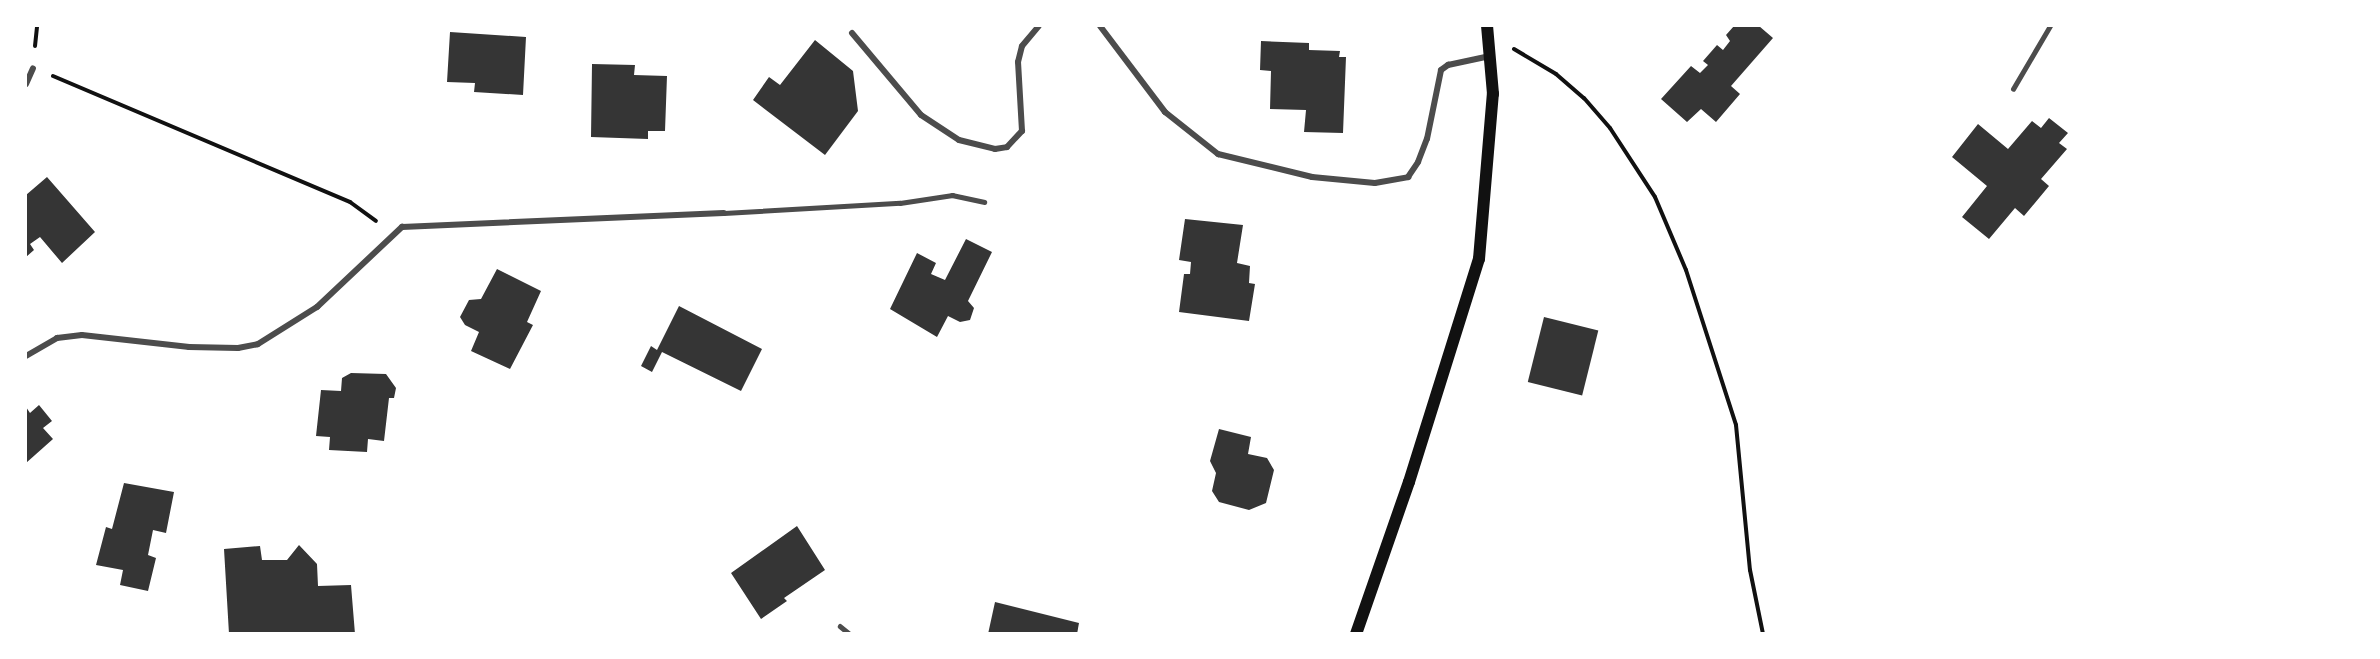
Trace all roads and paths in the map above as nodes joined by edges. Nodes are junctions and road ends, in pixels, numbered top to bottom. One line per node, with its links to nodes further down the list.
1 (1040, 26): 5 (street)
2 (1100, 26): 6 (street)
3 (1487, 26): 6 (main road)
4 (2050, 26): 9 (lane)
5 (852, 33)
6 (1490, 51): 16 (main road); 17 (path)
7 (33, 68): 8 (street); 12 (path)
8 (26, 84)
9 (2013, 89)
10 (984, 202): 11 (lane)
11 (724, 213): 12 (street)
12 (390, 235): 13 (street)
13 (26, 356)
14 (840, 626): 15 (lane)
15 (850, 633)
16 (1356, 633)
17 (1763, 633)

